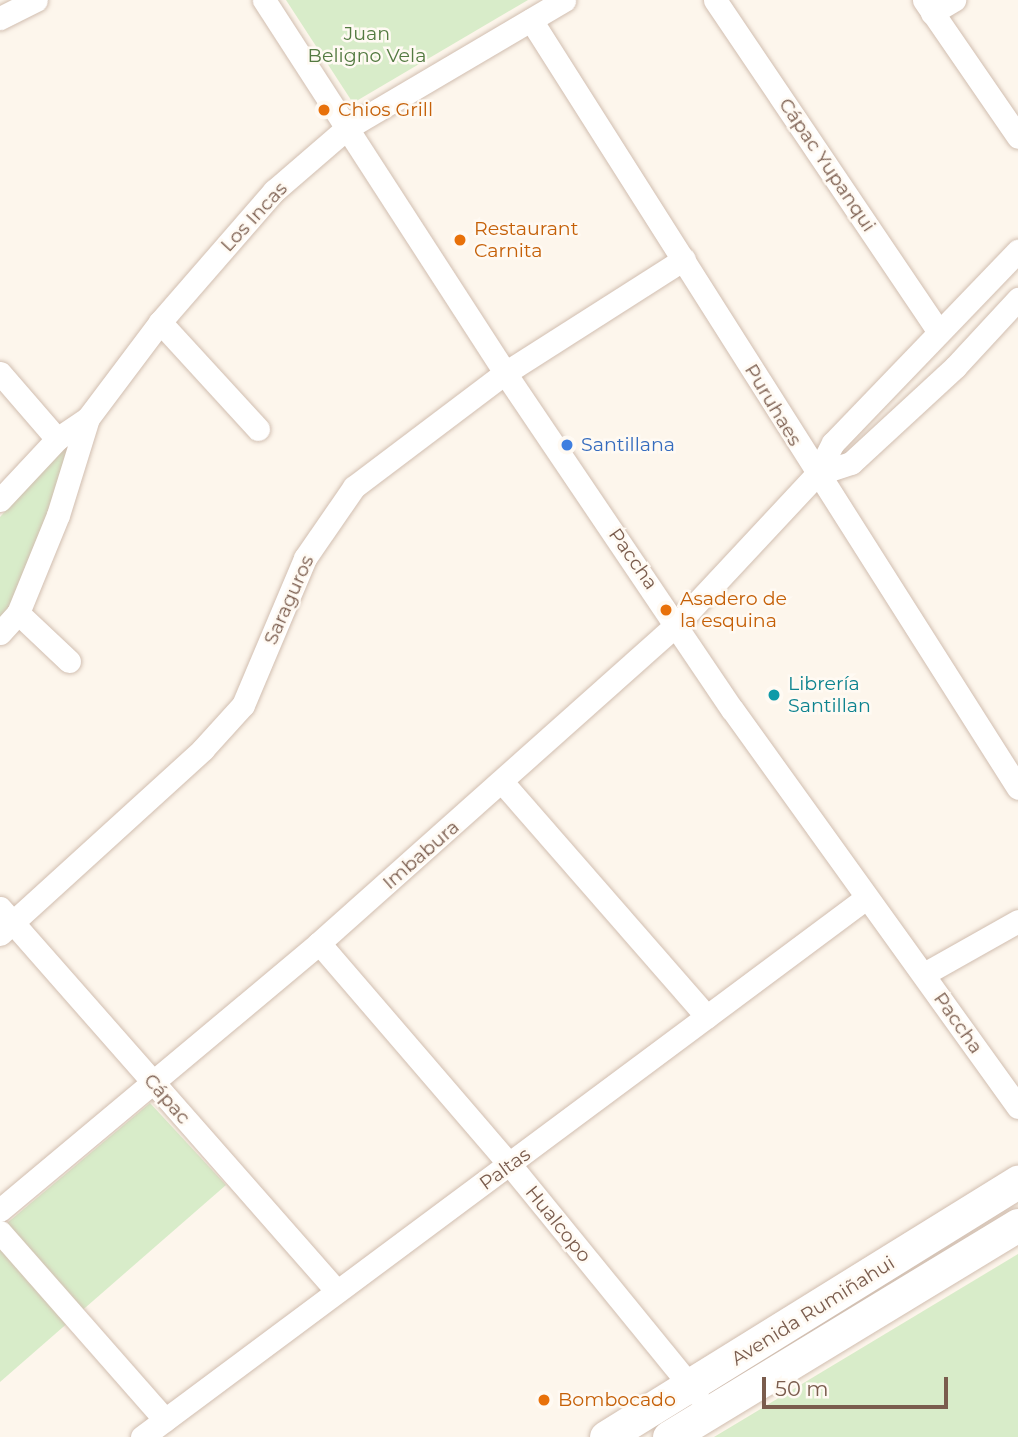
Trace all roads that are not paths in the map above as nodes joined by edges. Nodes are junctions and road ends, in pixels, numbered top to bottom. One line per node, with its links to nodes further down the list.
1 (36, 0): 7 (street)
2 (264, 0): 9 (street, Paccha)
3 (564, 0): 8 (street, Los Incas)
4 (715, 0): 15 (street, Cápac Yupanqui)
5 (954, 0): 6 (street)
6 (928, 6): 10 (street)
7 (0, 18)
8 (531, 20): 9 (street, Los Incas); 12 (street, Puruhaes)
9 (346, 128): 14 (street, Los Incas); 17 (street, Paccha)
10 (1018, 137)
11 (1018, 251): 15 (street, Imbabura)
12 (684, 259): 17 (street, Saraguros); 21 (street, Puruhaes)
13 (1018, 299): 21 (street, Imbabura)
14 (160, 322): 18 (street, Los Incas); 19 (street)
15 (938, 331): 21 (street, Imbabura)
16 (0, 373): 20 (street)
17 (505, 373): 24 (street, Paccha); 31 (street, Saraguros)
18 (88, 418): 20 (street, Los Incas); 23 (street)
19 (258, 429)
20 (57, 439): 22 (street, Los Incas)
21 (817, 474): 24 (street, Imbabura); 28 (street, Puruhaes)
22 (0, 500)
23 (18, 613): 25 (street); 26 (street)
24 (678, 622): 27 (street, Imbabura); 29 (street, Paccha)
25 (0, 633)
26 (69, 661)
27 (503, 783): 32 (street, Imbabura); 34 (street)
28 (1018, 788)
29 (866, 898): 33 (street, Paccha); 34 (street, Paltas)
30 (1018, 921): 33 (street)
31 (4, 922): 35 (street, Cápac)
32 (319, 943): 35 (street, Imbabura); 37 (street, Hualcopo)
33 (924, 974): 36 (street, Paccha)
34 (706, 1017): 37 (street, Paltas)
35 (151, 1082): 39 (street, Imbabura); 42 (street, Cápac)
36 (1018, 1107)
37 (511, 1166): 42 (street, Paltas); 43 (street, Hualcopo)
38 (1018, 1182): 43 (main road, Avenida Rumiñahui)
39 (0, 1210)
40 (1018, 1225): 43 (main road, Avenida Rumiñahui)
41 (0, 1232): 44 (street)
42 (335, 1289): 44 (street, Paltas)
43 (702, 1399): 46 (main road, Avenida Rumiñahui); 47 (main road, Avenida Rumiñahui)
44 (165, 1420): 45 (street, Paltas)
45 (142, 1437)
46 (606, 1437)
47 (669, 1437)

